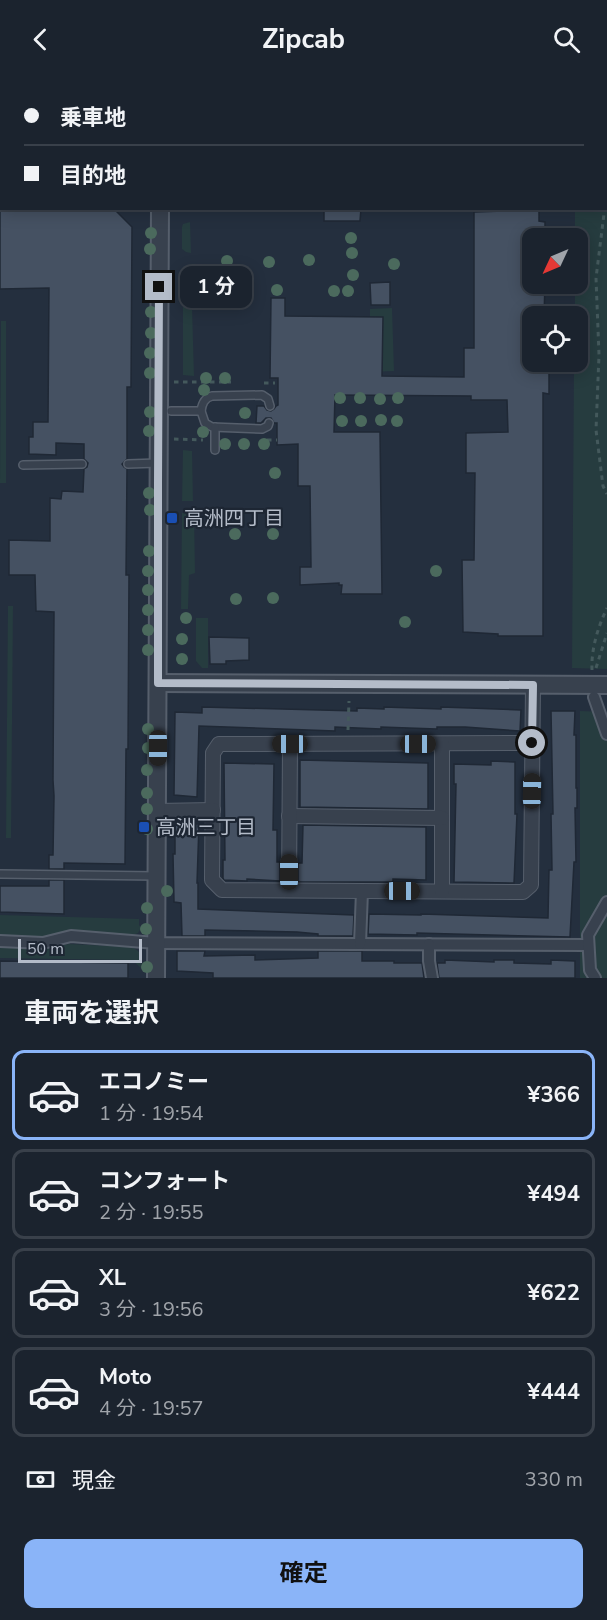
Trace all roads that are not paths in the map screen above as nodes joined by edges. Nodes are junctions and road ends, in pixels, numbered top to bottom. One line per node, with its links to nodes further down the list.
1 (160, 210): 8 (street)
2 (270, 406): 4 (lane)
3 (171, 411): 4 (lane)
4 (201, 411): 6 (lane)
5 (269, 423): 6 (lane)
6 (215, 427): 7 (lane)
7 (215, 450)
8 (158, 463): 10 (lane); 12 (street)
9 (82, 464): 11 (lane)
10 (128, 464)
11 (23, 465)
12 (158, 683): 13 (street); 21 (street)
13 (533, 685): 14 (street); 17 (street)
14 (607, 686)
15 (594, 698): 16 (street)
16 (607, 734)
17 (532, 743): 19 (street); 28 (street)
18 (290, 744): 19 (street); 20 (street); 22 (street)
19 (442, 744): 23 (street)
20 (213, 810): 21 (street); 26 (street)
21 (157, 811): 25 (street)
22 (289, 816): 23 (street); 26 (street)
23 (442, 818): 28 (street)
24 (0, 874): 25 (lane)
25 (156, 876): 31 (street)
26 (289, 890): 27 (street)
27 (362, 891): 28 (street); 32 (street)
28 (442, 891)
29 (607, 903): 34 (street)
30 (0, 941): 31 (street)
31 (156, 943): 32 (street); 35 (street)
32 (360, 944): 33 (street)
33 (429, 944): 34 (street); 36 (street)
34 (588, 945): 37 (street)
35 (156, 978)
36 (432, 978)
37 (595, 978)

